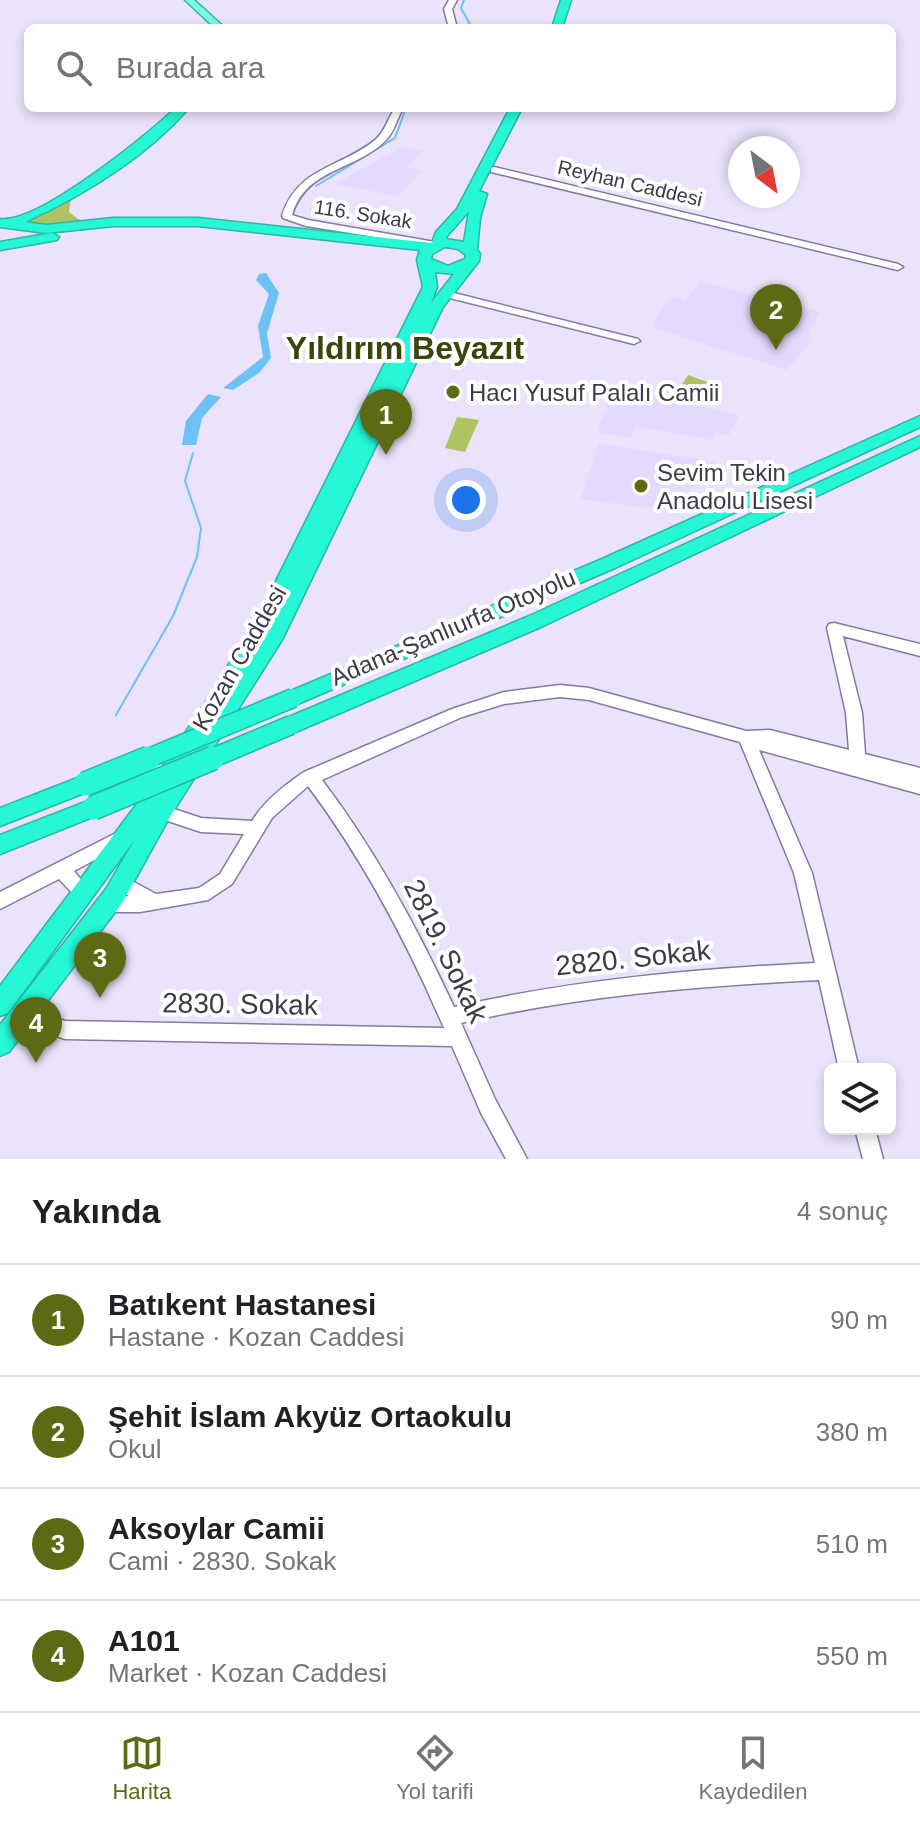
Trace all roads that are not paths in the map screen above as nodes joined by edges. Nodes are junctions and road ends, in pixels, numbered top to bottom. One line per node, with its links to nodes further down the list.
1 (178, 0): 6 (main road)
2 (189, 0): 7 (main road)
3 (453, 0): 8 (main road)
4 (557, 0): 9 (highway)
5 (566, 0): 10 (highway)
6 (204, 24)
7 (216, 24)
8 (452, 24)
9 (549, 24)
10 (558, 24)
11 (167, 112): 19 (highway)
12 (179, 112): 17 (highway)
13 (397, 112): 22 (main road, 116. Sokak)
14 (514, 112): 22 (highway)
15 (524, 112): 16 (highway, Kozan Caddesi)
16 (494, 170): 23 (highway, Kozan Caddesi); 24 (main road, Reyhan Caddesi)
17 (80, 191): 18 (highway); 19 (highway)
18 (114, 222): 19 (highway); 22 (highway)
19 (3, 223): 20 (highway)
20 (59, 236): 21 (highway); 22 (highway)
21 (0, 246)
22 (431, 252): 23 (highway); 23 (highway); 25 (highway, Kozan Caddesi)
23 (469, 258): 25 (highway, Kozan Caddesi)
24 (898, 267)
25 (442, 289): 26 (main road); 35 (highway, Kozan Caddesi); 38 (highway, Kozan Caddesi)
26 (634, 341)
27 (920, 421): 36 (highway, Adana-Şanlıurfa Otoyolu, bridge)
28 (920, 441): 39 (highway, Adana-Şanlıurfa Otoyolu, bridge)
29 (920, 650): 31 (main road)
30 (746, 737): 31 (main road); 33 (main road); 34 (main road); 45 (main road)
31 (858, 760): 32 (main road)
32 (920, 775)
33 (310, 777): 37 (main road); 48 (main road, 2819. Sokak)
34 (920, 787)
35 (162, 812): 37 (main road); 43 (highway, Kozan Caddesi)
36 (0, 817)
37 (257, 828): 43 (main road)
38 (126, 835): 40 (main road); 41 (highway, Kozan Caddesi)
39 (0, 845)
40 (60, 868): 41 (main road); 42 (main road); 44 (main road)
41 (99, 873): 42 (highway, Kozan Caddesi); 43 (highway)
42 (83, 893): 43 (highway); 46 (highway, Kozan Caddesi)
43 (115, 894): 47 (highway, Kozan Caddesi)
44 (0, 901)
45 (826, 971): 48 (main road, 2820. Sokak); 51 (main road)
46 (0, 1005)
47 (28, 1010): 49 (main road, 2830. Sokak); 50 (highway, Kozan Caddesi)
48 (449, 1017): 49 (main road, 2819. Sokak)
49 (457, 1037): 53 (main road, 2819. Sokak)
50 (0, 1044)
51 (848, 1063)
52 (867, 1135): 54 (main road)
53 (517, 1159)
54 (873, 1159)

